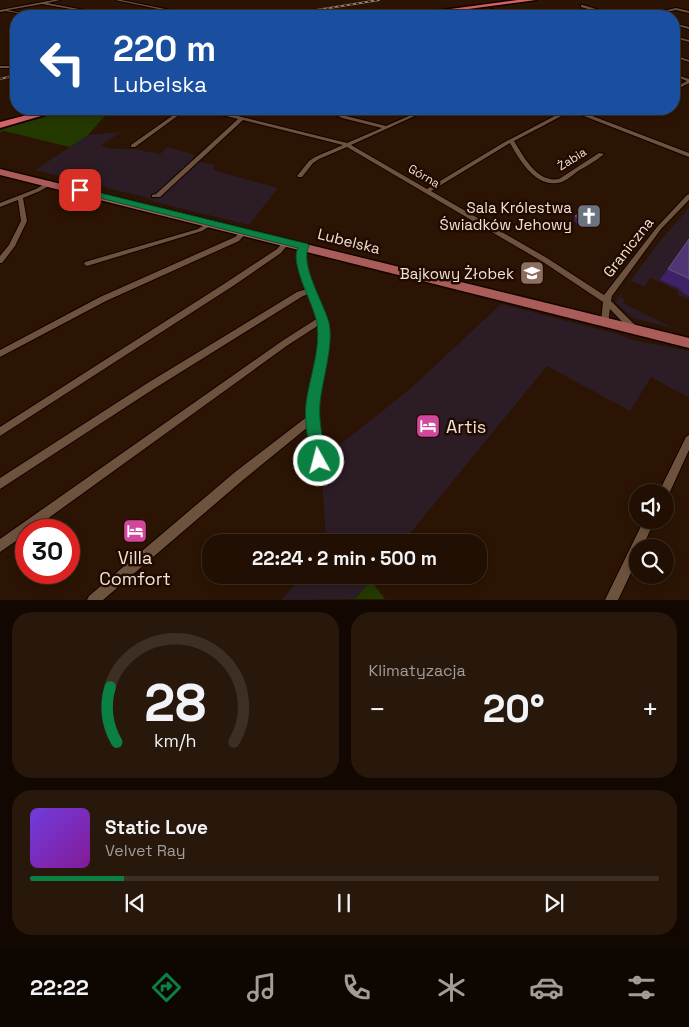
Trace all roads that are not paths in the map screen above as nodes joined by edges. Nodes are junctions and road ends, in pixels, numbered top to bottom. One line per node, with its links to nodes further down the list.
1 (59, 0): 6 (street)
2 (116, 0): 5 (street)
3 (135, 0): 5 (street)
4 (533, 0): 11 (highway)
5 (129, 2): 10 (street)
6 (42, 3): 8 (street); 9 (street)
7 (582, 6): 12 (street)
8 (1, 10)
9 (81, 10)
10 (168, 10)
11 (450, 10)
12 (596, 10)
13 (671, 10): 14 (street)
14 (689, 12)
15 (39, 115): 23 (highway)
16 (177, 115): 27 (street)
17 (233, 115): 22 (street, Górna)
18 (338, 115): 24 (street)
19 (414, 115): 24 (street)
20 (559, 115): 25 (street)
21 (586, 115): 29 (street)
22 (242, 118): 26 (street, Górna); 34 (street)
23 (0, 126)
24 (385, 127): 26 (street)
25 (511, 141): 28 (street, Żabia); 33 (street)
26 (346, 144): 31 (street); 33 (street, Górna)
27 (133, 146)
28 (601, 154)
29 (689, 155)
30 (2, 174): 32 (main road, Lubelska)
31 (300, 176)
32 (50, 183): 36 (street); 38 (main road, Lubelska)
33 (427, 191): 45 (street, Górna)
34 (154, 196)
35 (689, 196): 45 (street, Graniczna)
36 (20, 197): 37 (street); 42 (street)
37 (0, 205)
38 (211, 223): 39 (main road, Lubelska); 43 (street)
39 (245, 231): 40 (main road, Lubelska); 50 (street)
40 (287, 242): 41 (main road, Lubelska); 52 (street)
41 (304, 246): 44 (street); 47 (main road, Lubelska)
42 (0, 260)
43 (87, 264)
44 (310, 291): 46 (street); 55 (street)
45 (606, 300): 47 (street, Graniczna); 48 (street, Górna)
46 (322, 319): 51 (street); 58 (street)
47 (605, 322): 48 (main road, Lubelska)
48 (634, 329): 49 (main road, Lubelska)
49 (689, 342)
50 (0, 354)
51 (313, 417): 54 (street); 59 (street)
52 (0, 432)
53 (689, 440): 56 (street)
54 (320, 474)
55 (0, 484)
56 (668, 484)
57 (646, 529): 60 (street)
58 (0, 546)
59 (93, 600)
60 (611, 600)

